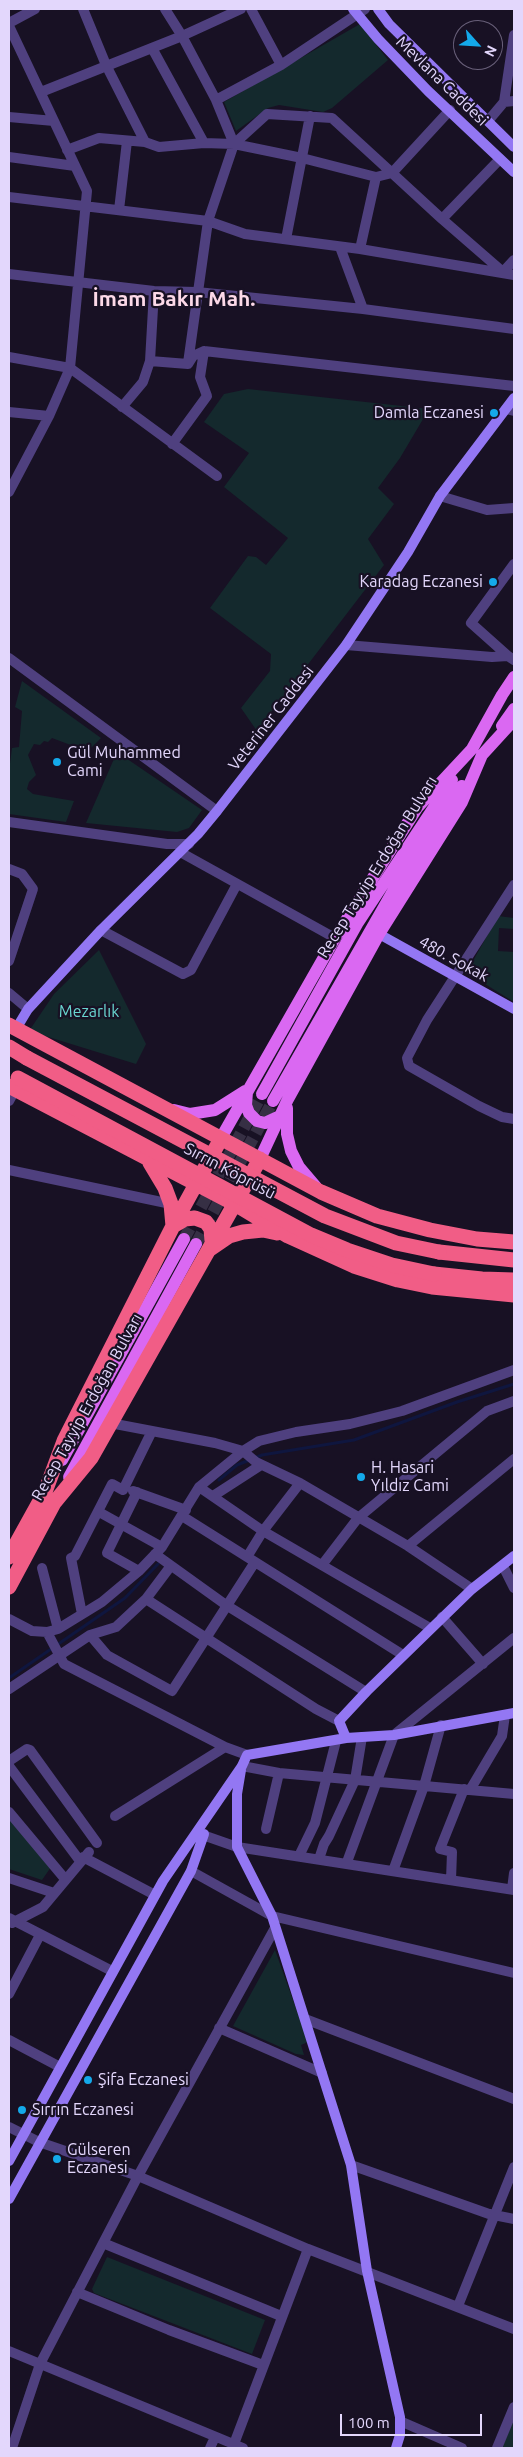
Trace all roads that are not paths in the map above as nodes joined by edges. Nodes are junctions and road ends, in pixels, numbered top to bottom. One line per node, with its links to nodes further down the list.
1 (35, 9): 8 (street)
2 (83, 9): 12 (street)
3 (165, 9): 10 (street)
4 (241, 9): 10 (street)
5 (251, 9): 13 (street)
6 (378, 9): 21 (street, Mevlana Caddesi)
7 (358, 11): 13 (street); 17 (street, Mevlana Caddesi)
8 (9, 24): 14 (street)
9 (514, 35): 16 (street)
10 (182, 36): 11 (street); 15 (street)
11 (152, 48): 12 (street); 24 (street)
12 (106, 65): 14 (street); 23 (street)
13 (281, 65): 15 (street)
14 (41, 92): 20 (street)
15 (216, 100): 25 (street)
16 (509, 102): 21 (street)
17 (450, 110): 30 (street, Mevlana Caddesi); 32 (street)
18 (310, 116): 25 (street); 29 (street); 32 (street)
19 (9, 117): 20 (street)
20 (54, 121): 27 (street)
21 (488, 121): 26 (street, Mevlana Caddesi)
22 (127, 141): 23 (street); 27 (street); 37 (street)
23 (145, 142): 24 (street)
24 (204, 143): 25 (street)
25 (234, 144): 29 (street); 39 (street)
26 (514, 147)
27 (67, 150): 31 (street)
28 (9, 157): 31 (street)
29 (302, 158): 34 (street); 40 (street)
30 (500, 159): 33 (street, Mevlana Caddesi); 38 (street)
31 (75, 166): 36 (street)
32 (392, 172): 34 (street); 38 (street)
33 (514, 172)
34 (376, 177): 42 (street)
35 (9, 197): 36 (street)
36 (86, 206): 37 (street); 47 (street)
37 (119, 210): 39 (street)
38 (442, 219): 44 (street)
39 (208, 221): 40 (street); 49 (street)
40 (286, 239): 41 (street)
41 (340, 247): 42 (street); 50 (street)
42 (360, 249): 44 (street)
43 (514, 260): 44 (street)
44 (503, 272): 46 (street)
45 (9, 274): 47 (street)
46 (514, 275)
47 (79, 282): 48 (street); 56 (street)
48 (154, 291): 49 (street); 54 (street)
49 (197, 292): 50 (street); 55 (street)
50 (363, 309): 51 (street)
51 (514, 329)
52 (204, 351): 55 (street); 57 (street); 63 (street)
53 (9, 357): 56 (street)
54 (150, 361): 55 (street); 59 (street)
55 (188, 364)
56 (70, 368): 59 (street); 62 (street)
57 (514, 386)
58 (514, 398): 60 (street, Veteriner Caddesi)
59 (122, 407): 63 (street)
60 (510, 410): 66 (street, Veteriner Caddesi)
61 (9, 412): 62 (street)
62 (49, 416): 65 (street)
63 (172, 444): 64 (street)
64 (217, 476)
65 (9, 492)
66 (440, 496): 67 (street); 69 (street, Veteriner Caddesi)
67 (514, 508)
68 (514, 564): 71 (street)
69 (346, 645): 71 (street); 77 (street, Veteriner Caddesi)
70 (9, 658): 77 (street)
71 (511, 658)
72 (514, 677): 76 (main road)
73 (514, 689): 76 (main road, Recep Tayyip Erdoğan Bulvarı)
74 (514, 709): 76 (main road, Recep Tayyip Erdoğan Bulvarı)
75 (514, 720): 76 (main road)
76 (477, 752): 85 (main road); 86 (main road); 96 (main road, Recep Tayyip Erdoğan Bulvarı)
77 (218, 811): 79 (street, Veteriner Caddesi)
78 (9, 822): 79 (street)
79 (189, 844): 80 (street, Veteriner Caddesi)
80 (180, 852): 82 (street); 84 (street, Veteriner Caddesi)
81 (9, 869): 87 (street)
82 (237, 884): 84 (street); 86 (street)
83 (514, 885): 88 (street)
84 (101, 930): 90 (street, Veteriner Caddesi)
85 (378, 934): 88 (street, 480. Sokak); 97 (main road)
86 (335, 938): 95 (main road)
87 (9, 961)
88 (454, 977): 91 (street, 480. Sokak); 100 (street)
89 (9, 992): 90 (street)
90 (28, 1009): 92 (street, Veteriner Caddesi)
91 (514, 1009)
92 (13, 1027): 98 (highway)
93 (9, 1047): 114 (highway, Sırrın Köprüsü, bridge)
94 (12, 1086): 103 (highway); 115 (highway, Sırrın Köprüsü, bridge)
95 (247, 1089): 98 (main road); 99 (main road); 101 (main road)
96 (268, 1097)
97 (288, 1099): 99 (main road); 106 (main road)
98 (161, 1107): 101 (highway)
99 (280, 1116): 102 (main road)
100 (514, 1119)
101 (221, 1138): 102 (highway); 105 (highway)
102 (260, 1159): 106 (highway); 108 (highway)
103 (148, 1160): 105 (highway); 107 (highway)
104 (9, 1170): 107 (street)
105 (196, 1185): 108 (highway); 109 (highway)
106 (322, 1192): 112 (highway)
107 (170, 1204): 109 (highway)
108 (235, 1204): 110 (highway); 113 (highway)
109 (173, 1226): 113 (highway); 129 (highway)
110 (288, 1236): 113 (highway); 116 (highway)
111 (184, 1239): 129 (main road, Recep Tayyip Erdoğan Bulvarı)
112 (514, 1242)
113 (205, 1245): 119 (highway); 129 (main road, Recep Tayyip Erdoğan Bulvarı)
114 (514, 1260)
115 (514, 1280)
116 (514, 1295)
117 (514, 1370): 121 (street)
118 (514, 1401): 132 (street)
119 (110, 1423): 120 (street); 129 (highway)
120 (152, 1432): 121 (street); 126 (street)
121 (245, 1453): 123 (street); 125 (street)
122 (514, 1459): 135 (street)
123 (259, 1463): 124 (street); 128 (street)
124 (300, 1483): 132 (street); 134 (street)
125 (199, 1487): 128 (street); 131 (street)
126 (123, 1490): 127 (street); 130 (street)
127 (137, 1492): 131 (street); 133 (street)
128 (213, 1496): 134 (street)
129 (49, 1497): 138 (highway, Recep Tayyip Erdoğan Bulvarı); 145 (highway, Recep Tayyip Erdoğan Bulvarı)
130 (99, 1512): 133 (street); 150 (street)
131 (184, 1513): 136 (street); 139 (street)
132 (358, 1518): 135 (street); 140 (street)
133 (122, 1524): 136 (street); 144 (street)
134 (263, 1531): 139 (street); 140 (street)
135 (408, 1546): 147 (street)
136 (158, 1550): 141 (street); 144 (street)
137 (514, 1556): 142 (street)
138 (9, 1557)
139 (251, 1560): 149 (street); 160 (street)
140 (322, 1565): 154 (street)
141 (170, 1566): 148 (street); 149 (street)
142 (502, 1566): 146 (street); 147 (street)
143 (42, 1568): 153 (street)
144 (138, 1571): 150 (street)
145 (9, 1587)
146 (514, 1588)
147 (472, 1589): 151 (street)
148 (146, 1598): 156 (street); 157 (street)
149 (226, 1605): 157 (street); 163 (street)
150 (82, 1614): 153 (street)
151 (442, 1617): 154 (street); 161 (street)
152 (9, 1619): 155 (street)
153 (58, 1628): 155 (street)
154 (430, 1628): 160 (street)
155 (47, 1632): 159 (street)
156 (90, 1634): 157 (street); 159 (street)
157 (206, 1637): 165 (street)
158 (514, 1638): 161 (street)
159 (58, 1655): 162 (street); 170 (street)
160 (403, 1655): 163 (street)
161 (484, 1664): 167 (street)
162 (9, 1689)
163 (366, 1692): 165 (street)
164 (511, 1713): 166 (street); 179 (street)
165 (339, 1721): 169 (street)
166 (441, 1725): 167 (street); 178 (street)
167 (394, 1735): 168 (street); 177 (street)
168 (362, 1737): 169 (street); 176 (street)
169 (341, 1740): 171 (street); 175 (street)
170 (225, 1747): 171 (street); 182 (street)
171 (247, 1755): 173 (street)
172 (9, 1762): 185 (street); 188 (street)
173 (242, 1766): 174 (street); 184 (street); 186 (street)
174 (279, 1773): 175 (street); 183 (street)
175 (327, 1776): 176 (street); 187 (street)
176 (355, 1780): 177 (street); 189 (street)
177 (377, 1781): 178 (street); 190 (street)
178 (424, 1786): 179 (street); 192 (street)
179 (467, 1790): 180 (street); 196 (street)
180 (514, 1794)
181 (9, 1812): 195 (street)
182 (115, 1816)
183 (266, 1829)
184 (200, 1834): 186 (street); 191 (street); 199 (street)
185 (97, 1842)
186 (236, 1847): 187 (street); 200 (street)
187 (299, 1856): 189 (street)
188 (84, 1857): 195 (street); 199 (street)
189 (319, 1859): 190 (street)
190 (347, 1862): 192 (street)
191 (190, 1871): 200 (street); 215 (street)
192 (393, 1871): 196 (street)
193 (514, 1873): 197 (street)
194 (9, 1878): 198 (street)
195 (65, 1879): 198 (street)
196 (451, 1880): 197 (street)
197 (513, 1889)
198 (54, 1893): 201 (street)
199 (155, 1895): 204 (street)
200 (272, 1916): 202 (street); 205 (street)
201 (11, 1922): 203 (street)
202 (275, 1928): 207 (street); 208 (street)
203 (40, 1935): 204 (street); 206 (street)
204 (112, 1971): 210 (street)
205 (514, 1972)
206 (9, 1994)
207 (305, 2019): 211 (street); 212 (street)
208 (219, 2028): 211 (street); 219 (street)
209 (9, 2040): 210 (street)
210 (60, 2067): 214 (street)
211 (322, 2073): 217 (street)
212 (514, 2099)
213 (9, 2127): 214 (street)
214 (24, 2135): 215 (street); 216 (street)
215 (39, 2142): 219 (street); 220 (street)
216 (9, 2161)
217 (351, 2165): 221 (street); 225 (street)
218 (514, 2167): 221 (street)
219 (138, 2176): 223 (street); 224 (street)
220 (9, 2199)
221 (495, 2215): 222 (street); 227 (street)
222 (514, 2219)
223 (103, 2243): 226 (street); 228 (street)
224 (308, 2249): 225 (street); 228 (street)
225 (368, 2271): 227 (street); 234 (street)
226 (77, 2292): 231 (street); 232 (street)
227 (458, 2306): 229 (street)
228 (281, 2316): 232 (street)
229 (514, 2329)
230 (9, 2351): 231 (street)
231 (40, 2364): 235 (street); 237 (street)
232 (263, 2365): 236 (street)
233 (514, 2407): 241 (street)
234 (400, 2421): 239 (street); 240 (street)
235 (215, 2437): 236 (street); 238 (street)
236 (239, 2446)
237 (12, 2448)
238 (210, 2448)
239 (396, 2448)
240 (462, 2448)
241 (497, 2448)

